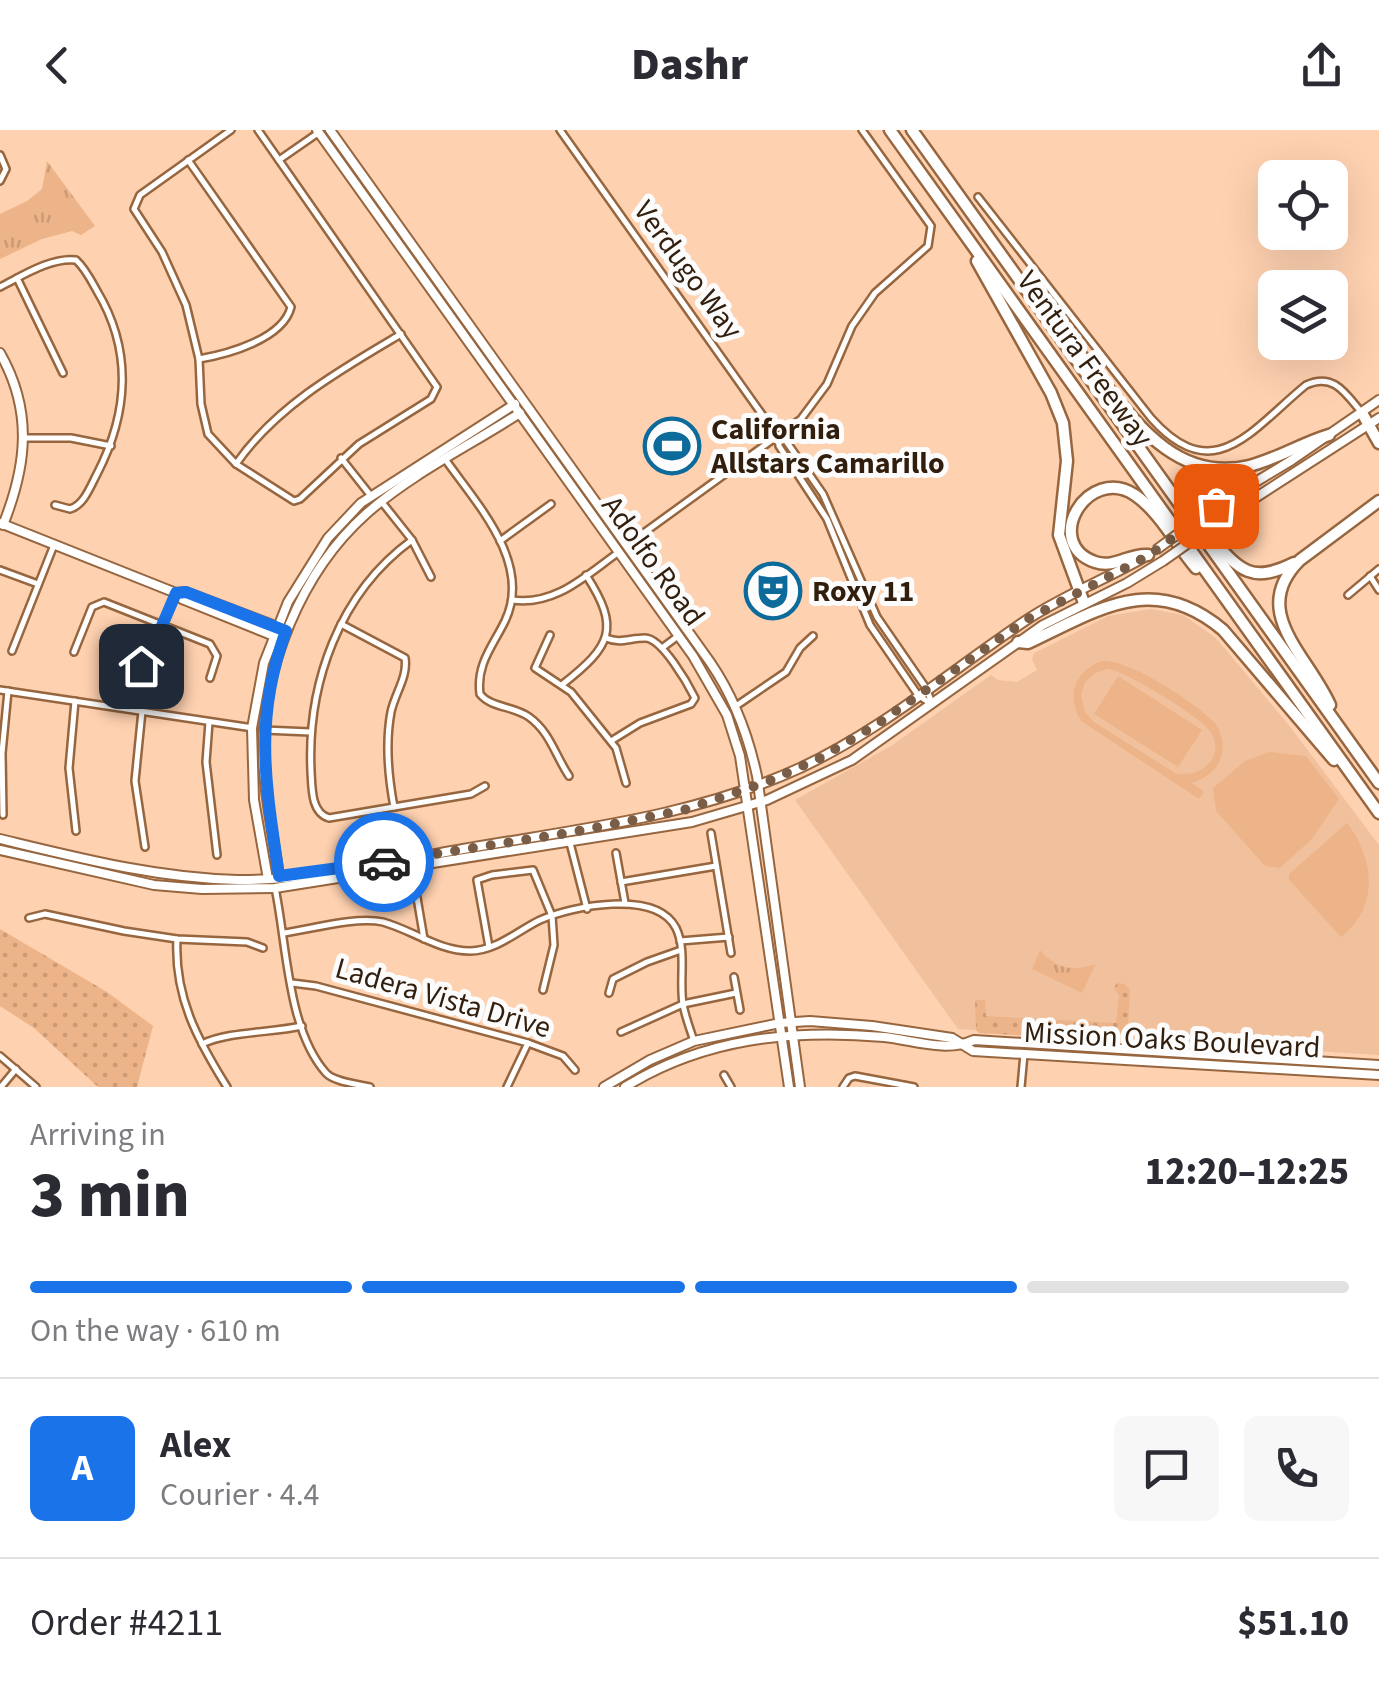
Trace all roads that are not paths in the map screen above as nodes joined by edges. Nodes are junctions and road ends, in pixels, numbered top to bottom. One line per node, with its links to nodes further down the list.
1 (230, 130): 10 (street)
2 (258, 130): 11 (street)
3 (330, 130): 24 (main road, Adolfo Road)
4 (560, 130): 28 (street, Verdugo Way)
5 (862, 130): 28 (street)
6 (890, 130): 14 (highway, Ventura Freeway)
7 (912, 130): 17 (highway, Ventura Freeway)
8 (319, 131): 11 (street); 23 (main road, Adolfo Road)
9 (0, 155): 12 (street)
10 (188, 160): 20 (street); 20 (street)
11 (279, 160): 18 (street)
12 (0, 181)
13 (978, 197): 25 (street)
14 (956, 221): 58 (highway); 60 (highway, Ventura Freeway)
15 (17, 278): 16 (street); 21 (street); 31 (street)
16 (0, 287)
17 (1041, 310): 27 (highway); 36 (highway, Ventura Freeway)
18 (401, 334): 32 (street); 34 (street)
19 (0, 353): 29 (main road)
20 (199, 358): 34 (street)
21 (63, 373)
22 (1379, 400): 25 (main road)
23 (513, 404): 24 (main road, Adolfo Road); 35 (main road)
24 (522, 409): 33 (main road); 45 (main road, Adolfo Road); 46 (main road, Adolfo Road)
25 (1362, 413): 26 (highway); 27 (main road)
26 (1375, 423): 30 (highway); 58 (main road, bridge)
27 (1329, 435): 47 (main road, bridge)
28 (778, 437): 45 (street); 77 (street, Verdugo Way)
29 (24, 438): 31 (street); 41 (main road)
30 (1379, 443)
31 (112, 446): 40 (street)
32 (341, 458): 34 (street); 35 (street)
33 (445, 458): 38 (main road); 43 (street)
34 (236, 464)
35 (370, 496): 38 (street); 63 (main road)
36 (1178, 500): 48 (highway); 82 (highway, Ventura Freeway)
37 (1379, 501): 48 (highway)
38 (382, 502): 42 (street); 64 (main road)
39 (551, 504): 43 (street)
40 (55, 506)
41 (2, 524): 44 (main road)
42 (412, 540): 53 (street); 61 (street)
43 (500, 541): 59 (street)
44 (54, 545): 54 (street); 56 (main road)
45 (627, 546): 46 (street); 79 (main road, Adolfo Road)
46 (618, 552): 51 (street); 66 (main road, Adolfo Road)
47 (1152, 553): 58 (main road); 60 (highway)
48 (1300, 560): 82 (highway)
49 (1379, 568): 52 (street)
50 (0, 570): 54 (street)
51 (586, 575): 59 (street); 68 (street)
52 (1370, 576): 55 (street); 57 (street)
53 (431, 577)
54 (38, 584): 71 (street)
55 (1379, 590)
56 (176, 593): 62 (street); 63 (main road)
57 (1348, 595)
58 (1082, 597): 69 (main road); 77 (main road)
59 (512, 600): 88 (street)
60 (1232, 606): 97 (highway, Ventura Freeway)
61 (341, 624): 86 (street); 95 (street)
62 (163, 625): 72 (street); 73 (street); 74 (street)
63 (274, 631): 64 (main road); 84 (main road)
64 (285, 635): 85 (main road)
65 (550, 635): 75 (street)
66 (678, 636): 70 (street); 93 (main road, Adolfo Road)
67 (812, 636): 79 (street)
68 (606, 638): 70 (street); 75 (street)
69 (1018, 642): 80 (main road); 97 (highway)
70 (662, 648): 87 (street)
71 (12, 651)
72 (74, 652)
73 (139, 667)
74 (210, 678)
75 (562, 684): 87 (street)
76 (4, 690): 78 (street); 98 (street)
77 (922, 692): 80 (street, Verdugo Way); 91 (main road)
78 (75, 701): 81 (street); 99 (street)
79 (736, 706): 91 (main road, Adolfo Road)
80 (932, 706): 94 (main road)
81 (142, 711): 83 (street); 103 (street)
82 (1335, 720): 89 (highway, Ventura Freeway)
83 (209, 722): 84 (street); 106 (street)
84 (252, 728): 85 (street); 109 (main road)
85 (264, 730): 86 (street); 108 (main road)
86 (310, 732): 95 (street)
87 (612, 742): 90 (street)
88 (569, 776)
89 (1379, 782)
90 (626, 783)
91 (758, 785): 93 (main road); 94 (main road, Adolfo Road)
92 (485, 786): 95 (street)
93 (745, 790): 96 (main road, Adolfo Road); 108 (main road)
94 (760, 802): 96 (main road); 133 (main road, Adolfo Road)
95 (394, 807)
96 (747, 807): 102 (main road); 134 (main road, Adolfo Road)
97 (1378, 812)
98 (2, 816)
99 (76, 831)
100 (711, 833): 107 (street)
101 (0, 839): 109 (main road)
102 (570, 842): 112 (main road); 114 (street)
103 (145, 847)
104 (0, 850): 112 (main road)
105 (616, 853): 110 (street)
106 (217, 854)
107 (716, 866): 110 (street); 118 (street)
108 (279, 876): 109 (main road); 112 (main road)
109 (268, 878): 112 (main road)
110 (621, 882): 113 (street)
111 (415, 886): 120 (street)
112 (275, 888): 117 (street)
113 (625, 903): 114 (street); 121 (street)
114 (586, 909): 115 (street)
115 (552, 916): 122 (street); 122 (street); 128 (street)
116 (29, 918): 119 (street)
117 (284, 933): 120 (street); 127 (street)
118 (729, 937): 121 (street); 125 (street)
119 (177, 939): 123 (street); 141 (street)
120 (424, 939): 122 (street)
121 (680, 941): 124 (street)
122 (488, 947)
123 (263, 948)
124 (681, 950): 129 (street); 131 (street)
125 (730, 953)
126 (734, 977): 130 (street)
127 (292, 983): 135 (street); 140 (street, Ladera Vista Drive)
128 (543, 990)
129 (609, 993)
130 (736, 993): 131 (street); 132 (street)
131 (683, 1004): 136 (street); 139 (street)
132 (740, 1010)
133 (791, 1022): 134 (main road, Mission Oaks Boulevard); 137 (main road, Adolfo Road); 142 (main road, Mission Oaks Boulevard)
134 (780, 1023): 138 (main road, Adolfo Road); 139 (main road, Mission Oaks Boulevard)
135 (302, 1026): 141 (street); 157 (street)
136 (621, 1032)
137 (793, 1035): 138 (main road, Mission Oaks Boulevard); 142 (main road, Mission Oaks Boulevard); 162 (main road, Adolfo Road)
138 (782, 1036): 153 (main road, Mission Oaks Boulevard); 161 (main road, Adolfo Road)
139 (694, 1041): 150 (main road, Mission Oaks Boulevard)
140 (528, 1043): 149 (street, Ladera Vista Drive); 158 (street)
141 (201, 1045): 156 (street)
142 (963, 1045): 143 (main road, Mission Oaks Boulevard); 144 (main road, Mission Oaks Boulevard)
143 (1129, 1050): 144 (main road); 147 (main road, Mission Oaks Boulevard)
144 (1012, 1054): 145 (main road, Mission Oaks Boulevard)
145 (1024, 1054): 152 (main road, Mission Oaks Boulevard); 165 (street)
146 (0, 1056): 148 (street)
147 (1379, 1065)
148 (16, 1069): 154 (street); 155 (street)
149 (575, 1070)
150 (628, 1072): 153 (street); 159 (main road, Mission Oaks Boulevard)
151 (724, 1075): 160 (street)
152 (1379, 1075)
153 (632, 1085)
154 (1, 1087)
155 (36, 1087)
156 (226, 1087)
157 (370, 1087)
158 (507, 1087)
159 (604, 1087)
160 (731, 1087)
161 (788, 1087)
162 (800, 1087)
163 (844, 1087): 164 (street)
164 (914, 1087)
165 (1021, 1087)

